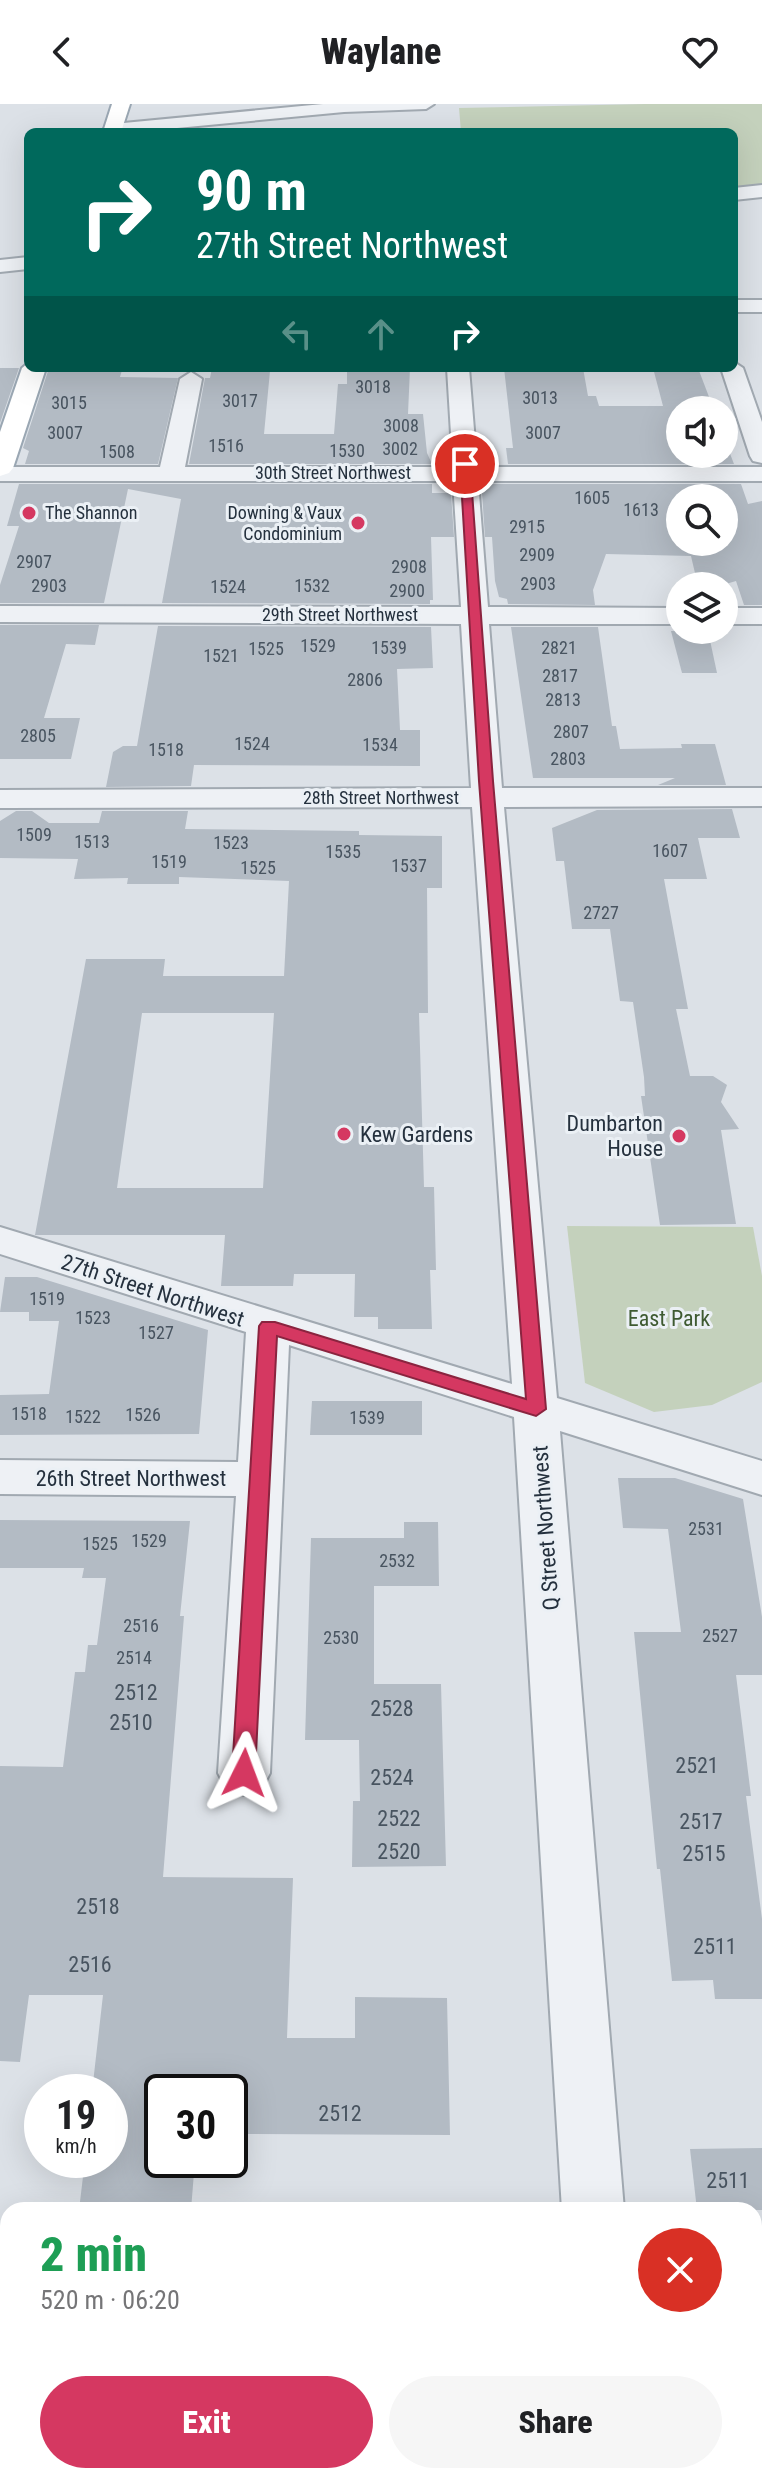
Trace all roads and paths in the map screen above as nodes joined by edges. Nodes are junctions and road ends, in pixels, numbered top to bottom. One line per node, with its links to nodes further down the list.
1 (121, 104): 3 (main road)
2 (426, 104): 4 (street)
3 (113, 128)
4 (132, 128)
5 (762, 191): 6 (street)
6 (738, 194): 7 (street)
7 (762, 212)
8 (24, 263): 9 (street)
9 (0, 266)
10 (738, 306): 11 (street)
11 (762, 306)
12 (33, 372): 17 (main road)
13 (458, 372): 19 (street, Q Street Northwest)
14 (733, 372): 16 (street)
15 (191, 379): 18 (street)
16 (762, 456)
17 (0, 468)
18 (171, 473): 19 (street, 30th Street Northwest); 20 (street, 30th Street Northwest)
19 (466, 473): 21 (street, 30th Street Northwest); 23 (street, Q Street Northwest)
20 (0, 474)
21 (762, 474)
22 (0, 614): 23 (street, 29th Street Northwest)
23 (475, 615): 24 (street, 29th Street Northwest); 28 (street, Q Street Northwest)
24 (666, 616)
25 (738, 616): 26 (street)
26 (762, 616)
27 (762, 797): 28 (street, 28th Street Northwest)
28 (488, 798): 29 (street, 28th Street Northwest); 32 (street, Q Street Northwest)
29 (0, 799)
30 (0, 1240): 31 (street, 27th Street Northwest)
31 (268, 1326): 32 (street, 27th Street Northwest); 35 (street)
32 (536, 1409): 34 (street); 37 (street, Q Street Northwest)
33 (0, 1477): 35 (street, 26th Street Northwest)
34 (762, 1478)
35 (261, 1479): 36 (street)
36 (244, 1773)
37 (592, 2202)

